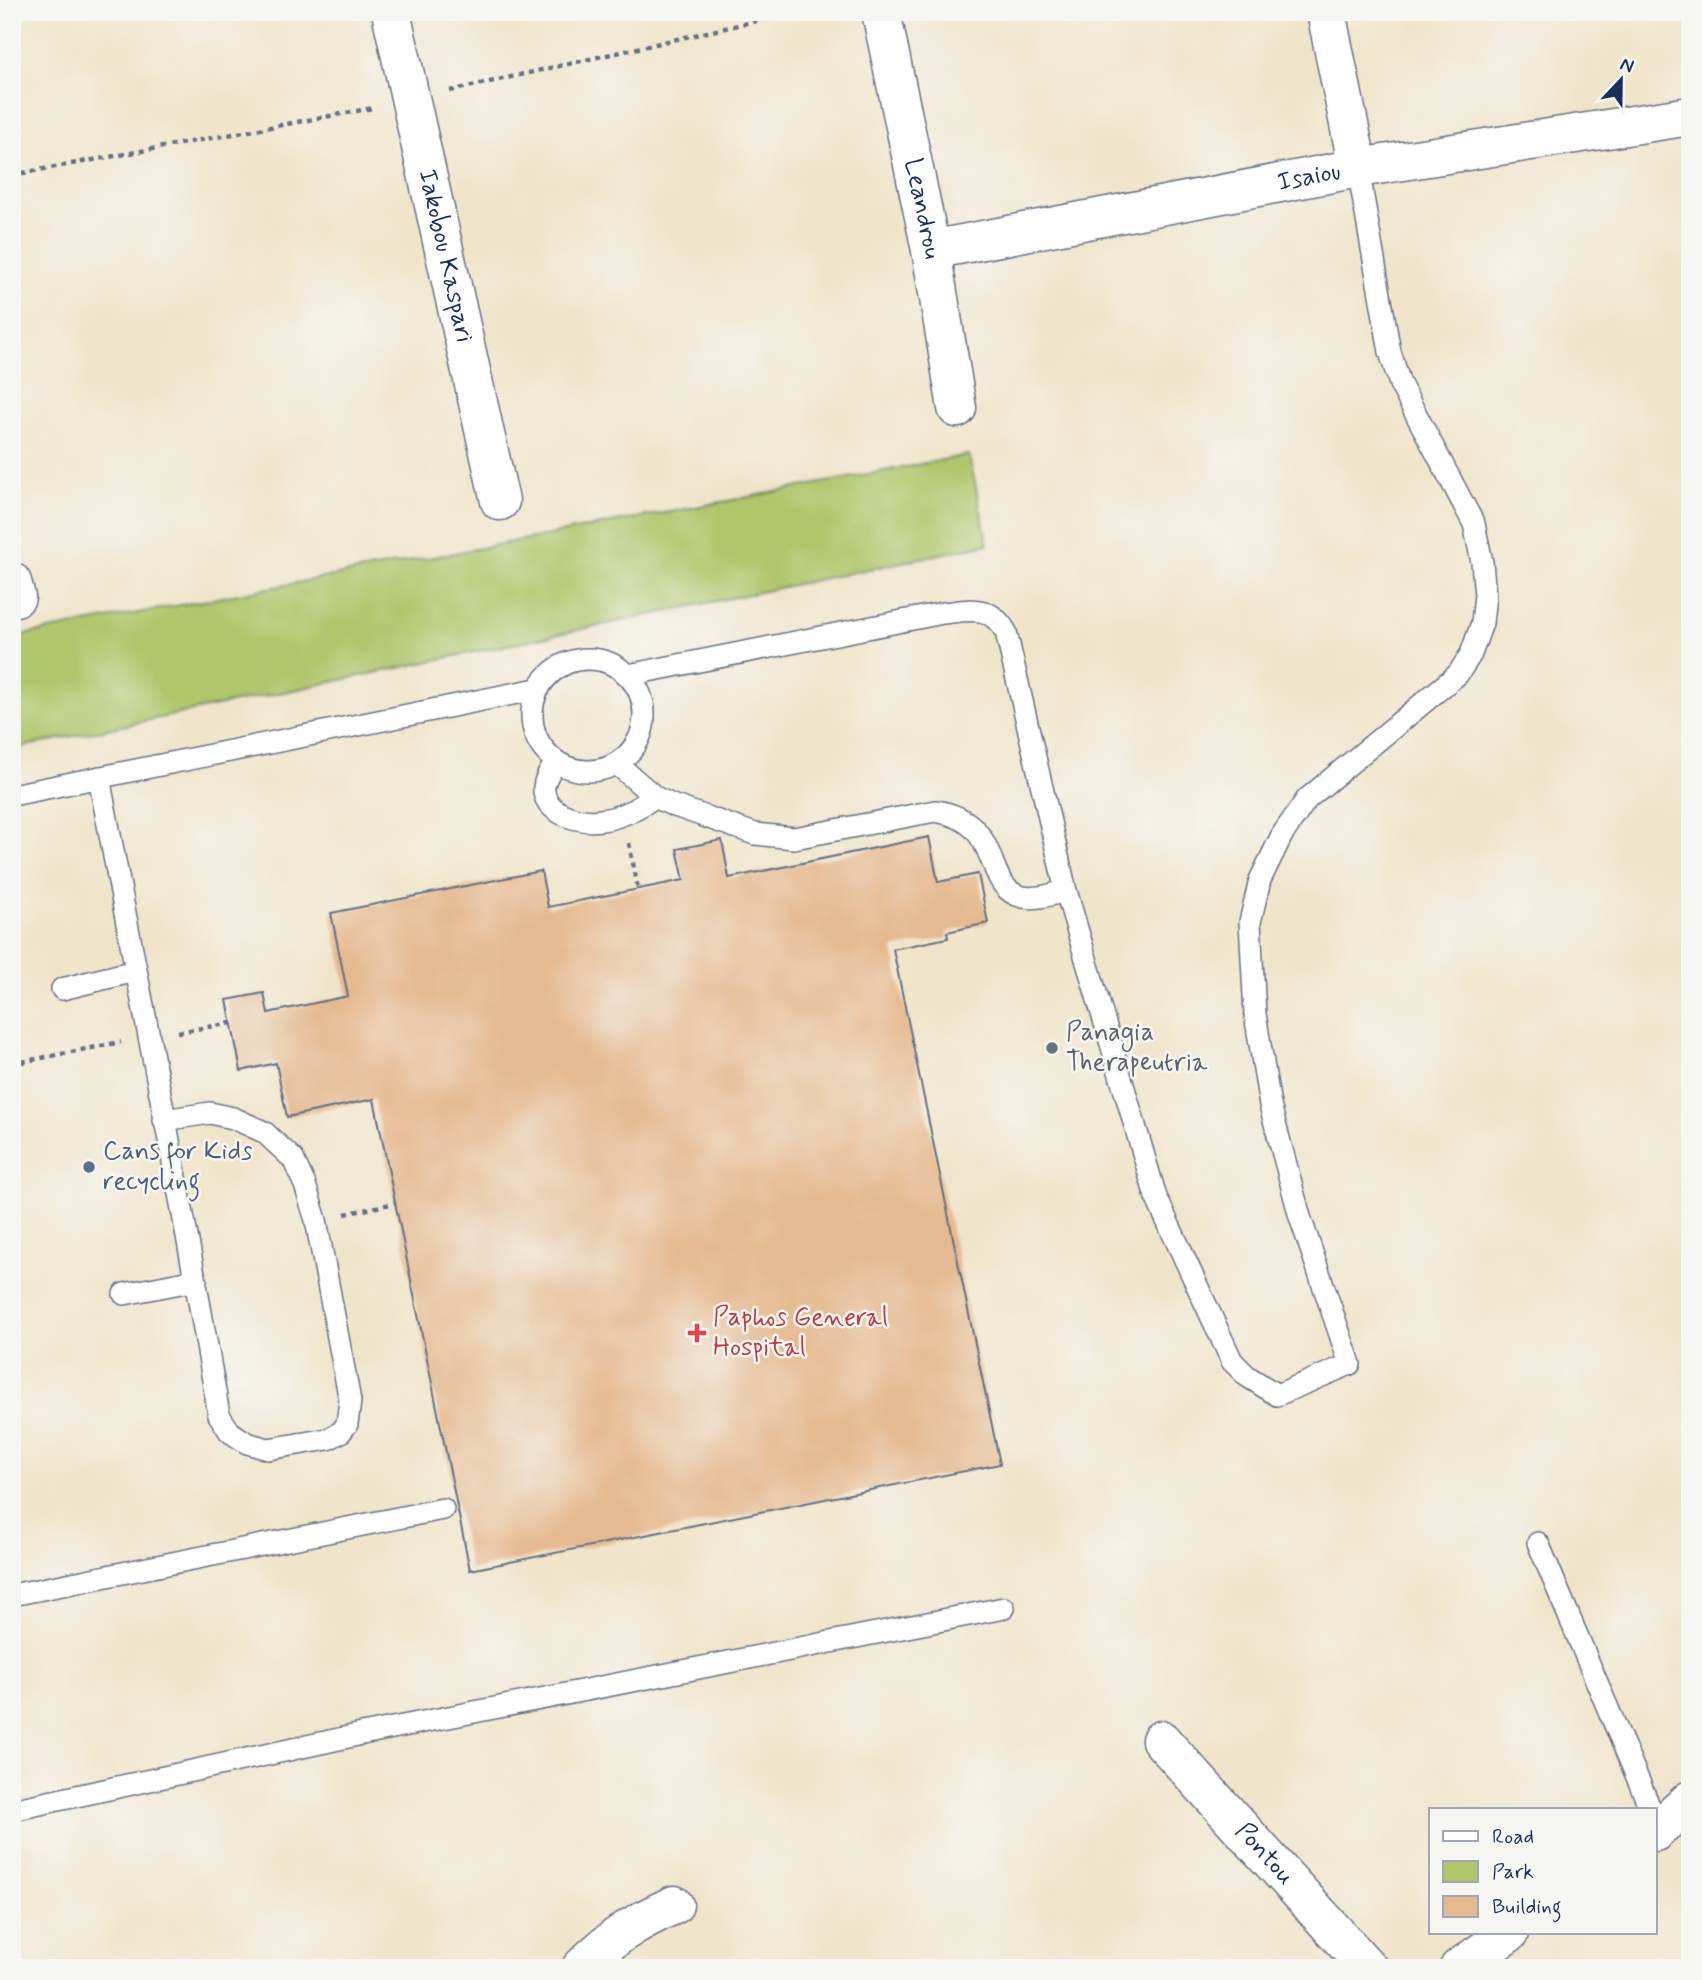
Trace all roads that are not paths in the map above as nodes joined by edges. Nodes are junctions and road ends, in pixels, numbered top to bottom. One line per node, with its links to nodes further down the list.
1 (391, 12): 8 (street, Iakobou Kaspari)
2 (881, 12): 6 (street, Leandrou)
3 (1326, 12): 5 (street)
4 (1690, 116): 5 (street, Isaiou)
5 (1358, 168): 6 (street, Isaiou); 16 (lane)
6 (931, 250): 7 (street, Leandrou)
7 (957, 408)
8 (500, 501)
9 (628, 676): 10 (lane); 12 (lane); 16 (lane)
10 (537, 689): 11 (lane); 13 (lane)
11 (557, 763): 12 (lane); 15 (lane)
12 (617, 764): 15 (lane)
13 (99, 777): 14 (lane); 17 (lane)
14 (12, 795)
15 (655, 797): 16 (lane)
16 (1066, 891)
17 (135, 971): 18 (lane); 19 (lane)
18 (62, 989)
19 (164, 1120): 20 (lane); 20 (lane)
20 (196, 1280): 21 (lane)
21 (124, 1294)
22 (443, 1509): 24 (lane)
23 (1538, 1543): 28 (lane)
24 (12, 1595)
25 (1004, 1608): 29 (lane)
26 (1161, 1740): 34 (street, Pontou)
27 (1690, 1800): 30 (street)
28 (1649, 1808)
29 (12, 1810)
30 (1656, 1821)
31 (674, 1905): 33 (street)
32 (1508, 1934): 35 (street)
33 (581, 1968)
34 (1368, 1968)
35 (1459, 1968)

